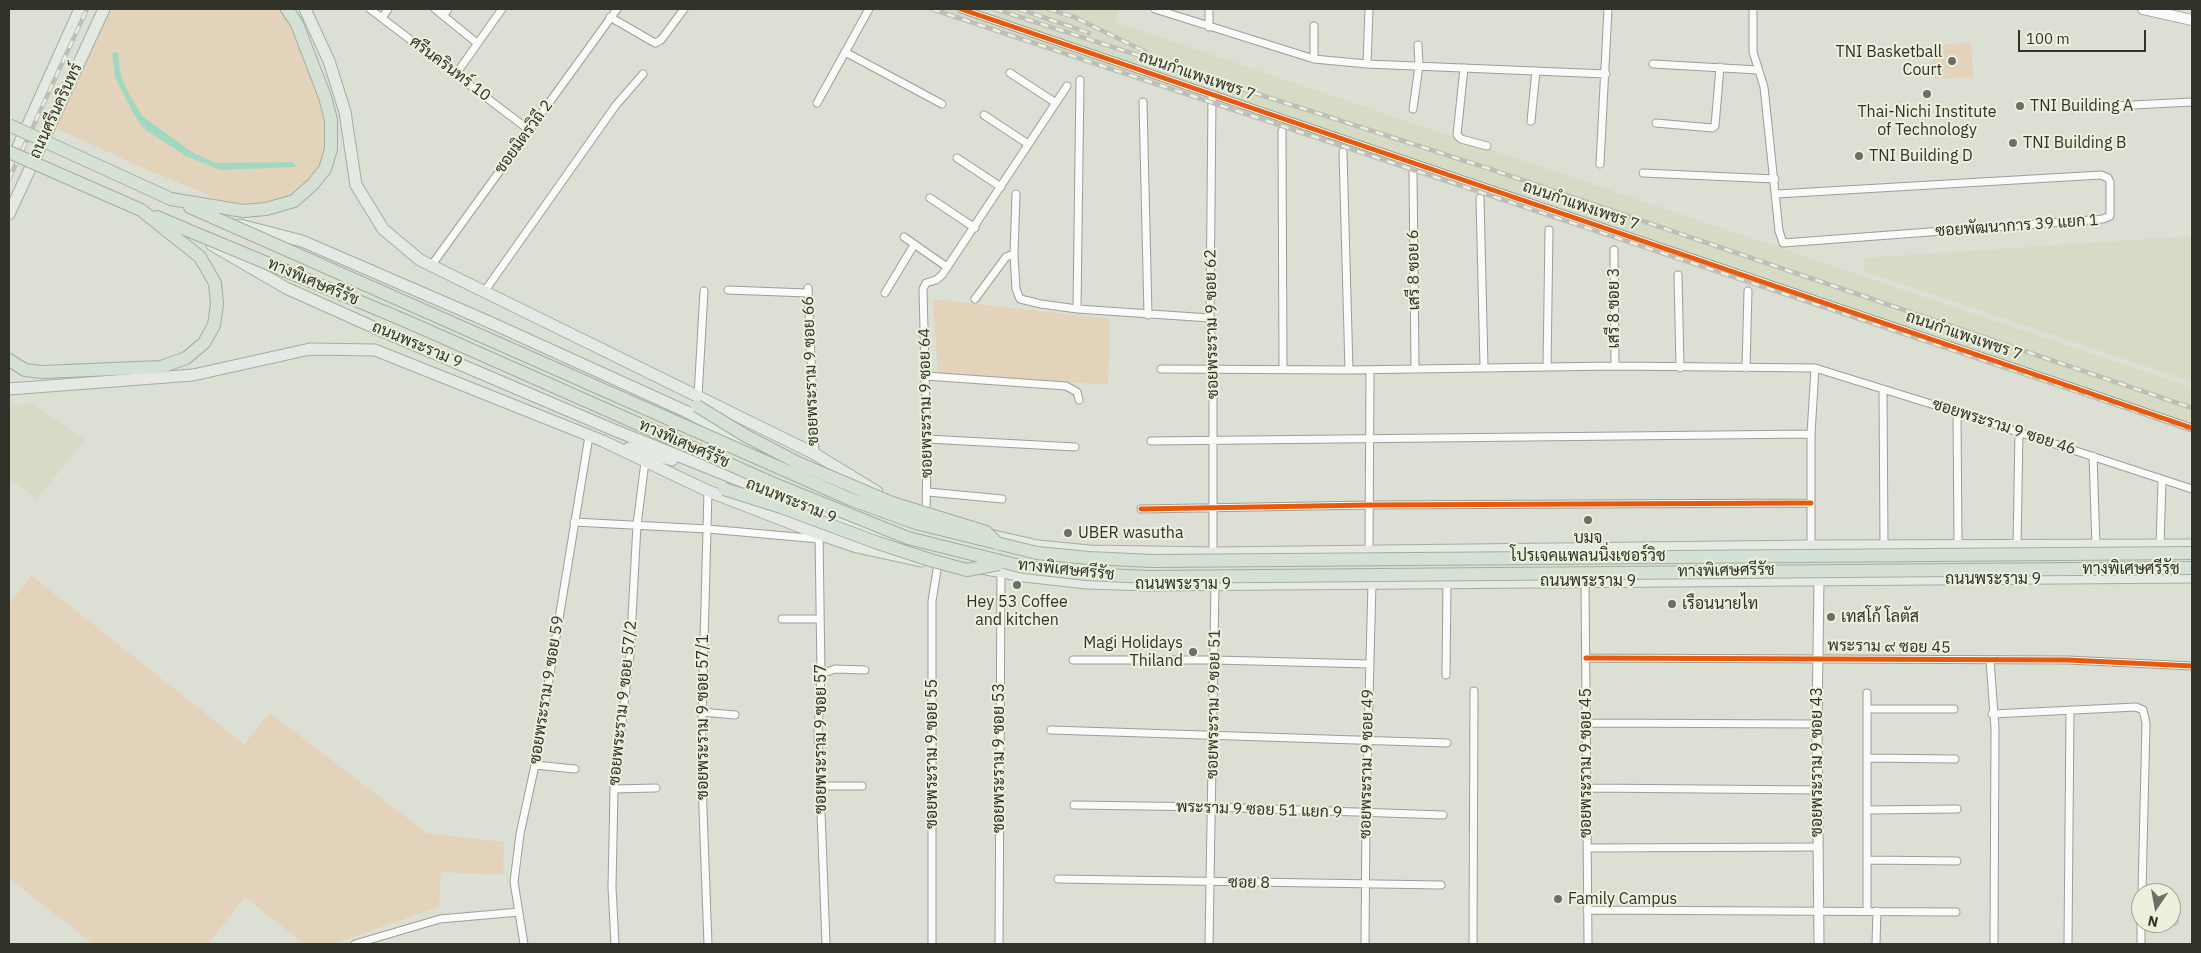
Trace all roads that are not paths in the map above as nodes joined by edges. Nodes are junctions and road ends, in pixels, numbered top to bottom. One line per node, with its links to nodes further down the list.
1 (80, 9): 65 (main road, ถนนศรีนครินทร์)
2 (104, 9): 76 (main road, ถนนศรีนครินทร์)
3 (287, 9): 74 (highway)
4 (305, 9): 85 (main road)
5 (370, 9): 24 (street, ศรีนครินทร์ 10)
6 (388, 9): 24 (street)
7 (436, 9): 21 (street)
8 (448, 9): 21 (street)
9 (502, 9): 28 (street)
10 (617, 9): 23 (street, ซอยมิตรวิถี 2)
11 (684, 9): 23 (street)
12 (869, 9): 30 (street)
13 (961, 9): 45 (street, ถนนกำแพงเพชร 7)
14 (1155, 9): 27 (street)
15 (1209, 9): 27 (street)
16 (1369, 9): 32 (street)
17 (1608, 9): 42 (street)
18 (1753, 9): 37 (street, ซอยพัฒนาการ 39 แยก 1)
19 (2143, 9): 25 (main road)
20 (2174, 9): 22 (main road)
21 (444, 15): 28 (street)
22 (2192, 16)
23 (610, 17): 57 (street, ซอยมิตรวิถี 2)
24 (382, 18): 40 (street, ศรีนครินทร์ 10)
25 (2192, 20)
26 (1314, 26): 31 (street)
27 (1209, 27): 31 (street)
28 (477, 43): 40 (street)
29 (1418, 45): 34 (street)
30 (845, 52): 48 (street); 50 (street)
31 (1314, 59): 32 (street)
32 (1367, 64): 34 (street)
33 (1653, 64): 35 (street)
34 (1419, 66): 36 (street); 52 (street)
35 (1720, 67): 37 (street); 55 (street)
36 (1464, 68): 38 (street); 60 (street)
37 (1758, 70): 68 (street, ซอยพัฒนาการ 39 แยก 1)
38 (1536, 71): 42 (street); 54 (street)
39 (1010, 73): 49 (street)
40 (456, 74): 57 (street, ศรีนครินทร์ 10)
41 (643, 74): 91 (street)
42 (1606, 74): 64 (street)
43 (1080, 80): 94 (street)
44 (1067, 86): 49 (street)
45 (1212, 95): 96 (street, ซอยพระราม 9 ซอย 62); 116 (street, ถนนกำแพงเพชร 7)
46 (1143, 102): 95 (street)
47 (2192, 102): 51 (street)
48 (817, 103)
49 (1056, 103): 59 (street)
50 (942, 104)
51 (2073, 108)
52 (1413, 109)
53 (984, 115): 59 (street)
54 (1531, 120)
55 (1656, 123)
56 (9, 125): 74 (highway, ทางพิเศษศรีรัช, bridge)
57 (529, 130): 85 (street, ซอยมิตรวิถี 2)
58 (1282, 132): 106 (street)
59 (1028, 144): 69 (street)
60 (1487, 146)
61 (9, 152): 75 (highway, ทางพิเศษศรีรัช, bridge)
62 (1343, 152): 108 (street)
63 (957, 158): 69 (street)
64 (1600, 164)
65 (9, 167)
66 (1413, 171): 101 (street, เสรี 8 ซอย 6)
67 (1643, 173): 68 (street)
68 (1775, 179): 71 (street, ซอยพัฒนาการ 39 แยก 1)
69 (1001, 187): 78 (street)
70 (1016, 194): 84 (street)
71 (1776, 194): 71 (street, ซอยพัฒนาการ 39 แยก 1)
72 (930, 198): 78 (street)
73 (1480, 198): 99 (street)
74 (171, 199): 77 (highway, ทางพิเศษศรีรัช)
75 (141, 210): 79 (highway, ทางพิเศษศรีรัช); 97 (highway)
76 (9, 214)
77 (217, 219): 120 (main road, ถนนพระราม 9, bridge); 146 (highway, ทางพิเศษศรีรัช, bridge)
78 (975, 228): 86 (street)
79 (185, 229): 130 (main road, ถนนพระราม 9, bridge); 159 (highway, ทางพิเศษศรีรัช, bridge)
80 (1549, 230): 100 (street)
81 (904, 237): 82 (street)
82 (914, 244): 86 (street); 92 (street)
83 (1614, 250): 98 (street, เสรี 8 ซอย 3)
84 (1014, 255): 93 (street); 94 (street)
85 (431, 266): 91 (main road)
86 (948, 267): 110 (street, ซอยพระราม 9 ซอย 64)
87 (1678, 275): 102 (street)
88 (728, 290): 127 (street, ซอยพระราม 9 ซอย 66)
89 (704, 291): 114 (street)
90 (1748, 291): 103 (street)
91 (484, 292): 114 (main road)
92 (885, 293)
93 (975, 298)
94 (1078, 309): 95 (street)
95 (1148, 315): 96 (street)
96 (1210, 318): 107 (street, ซอยพระราม 9 ซอย 62)
97 (9, 360)
98 (1615, 366): 100 (street, ซอยพระราม 9 ซอย 46); 102 (street, ซอยพระราม 9 ซอย 46)
99 (1484, 367): 100 (street, ซอยพระราม 9 ซอย 46); 101 (street, ซอยพระราม 9 ซอย 46)
100 (1547, 367)
101 (1415, 368): 109 (street, ซอยพระราม 9 ซอย 46)
102 (1680, 368): 103 (street, ซอยพระราม 9 ซอย 46)
103 (1746, 368): 104 (street, ซอยพระราม 9 ซอย 46)
104 (1815, 368): 112 (street, ซอยพระราม 9 ซอย 46); 118 (street)
105 (1161, 369): 107 (street, ซอยพระราม 9 ซอย 46)
106 (1283, 369): 107 (street, ซอยพระราม 9 ซอย 46); 108 (street, ซอยพระราม 9 ซอย 46)
107 (1213, 370): 123 (street, ซอยพระราม 9 ซอย 62)
108 (1349, 370): 109 (street, ซอยพระราม 9 ซอย 46)
109 (1370, 370): 122 (street)
110 (926, 376): 113 (street); 121 (street, ซอยพระราม 9 ซอย 64)
111 (9, 389): 119 (main road)
112 (1883, 389): 115 (street, ซอยพระราม 9 ซอย 46); 149 (street)
113 (1080, 400)
114 (697, 401): 127 (main road); 146 (highway, bridge)
115 (1957, 412): 117 (street, ซอยพระราม 9 ซอย 46); 150 (street)
116 (2192, 428)
117 (2019, 432): 128 (street, ซอยพระราม 9 ซอย 46); 151 (street)
118 (1811, 434): 122 (street); 137 (street)
119 (589, 436): 124 (main road); 142 (street, ซอยพระราม 9 ซอย 59)
120 (739, 439): 130 (main road); 141 (main road, ถนนพระราม 9)
121 (927, 439): 126 (street); 135 (street, ซอยพระราม 9 ซอย 64)
122 (1370, 439): 123 (street); 138 (street)
123 (1212, 440): 125 (street); 139 (street, ซอยพระราม 9 ซอย 62)
124 (603, 441): 129 (main road); 130 (main road)
125 (1151, 441)
126 (1075, 447)
127 (814, 454): 141 (main road)
128 (2093, 456): 131 (street, ซอยพระราม 9 ซอย 46); 152 (street)
129 (645, 462): 134 (main road); 143 (street, ซอยพระราม 9 ซอย 57/2)
130 (724, 474): 158 (main road, ถนนพระราม 9)
131 (2162, 480): 133 (street, ซอยพระราม 9 ซอย 46); 153 (street)
132 (724, 489): 159 (highway, bridge)
133 (2192, 489)
134 (708, 490): 144 (street, ซอยพระราม 9 ซอย 57/1); 145 (main road)
135 (928, 492): 136 (street); 141 (street, ซอยพระราม 9 ซอย 64)
136 (1002, 499)
137 (1811, 504): 138 (street); 148 (street)
138 (1370, 505): 139 (street); 154 (street)
139 (1214, 508): 140 (street); 155 (street, ซอยพระราม 9 ซอย 62)
140 (1141, 509)
141 (927, 517): 155 (main road, ถนนพระราม 9)
142 (574, 522): 143 (street); 195 (street, ซอยพระราม 9 ซอย 59)
143 (637, 526): 144 (street); 201 (street, ซอยพระราม 9 ซอย 57/2)
144 (708, 529): 145 (street); 184 (street, ซอยพระราม 9 ซอย 57/1)
145 (819, 537): 157 (main road); 168 (street, ซอยพระราม 9 ซอย 57)
146 (998, 544): 156 (highway, ทางพิเศษศรีรัช, bridge)
147 (2192, 545): 153 (main road, ถนนพระราม 9)
148 (1811, 546): 149 (main road, ถนนพระราม 9); 154 (main road, ถนนพระราม 9)
149 (1884, 546): 150 (main road, ถนนพระราม 9)
150 (1958, 546): 151 (main road, ถนนพระราม 9)
151 (2017, 546): 152 (main road, ถนนพระราม 9)
152 (2096, 546): 153 (main road, ถนนพระราม 9)
153 (2160, 546)
154 (1369, 550): 155 (main road, ถนนพระราม 9)
155 (1213, 553)
156 (2192, 553)
157 (938, 564): 158 (main road); 229 (street, ซอยพระราม 9 ซอย 55)
158 (972, 566): 159 (main road, ถนนพระราม 9)
159 (1003, 568): 160 (highway, ทางพิเศษศรีรัช, bridge); 166 (main road, ถนนพระราม 9); 230 (street, ซอยพระราม 9 ซอย 53)
160 (2192, 568)
161 (2192, 577): 162 (main road, ถนนพระราม 9)
162 (1819, 580): 163 (main road, ถนนพระราม 9); 170 (street, ซอยพระราม 9 ซอย 43)
163 (1585, 581): 164 (main road, ถนนพระราม 9); 169 (street, ซอยพระราม 9 ซอย 45)
164 (1447, 582): 165 (main road, ถนนพระราม 9); 178 (street)
165 (1372, 583): 166 (main road, ถนนพระราม 9); 174 (street, ซอยพระราม 9 ซอย 49)
166 (1215, 584): 172 (street, ซอยพระราม 9 ซอย 51)
167 (782, 619): 168 (street)
168 (820, 619): 177 (street, ซอยพระราม 9 ซอย 57)
169 (1586, 658): 170 (street, พระราม ๙ ซอย 45); 187 (street, ซอยพระราม 9 ซอย 45)
170 (1817, 658): 173 (street, พระราม ๙ ซอย 45); 188 (street, ซอยพระราม 9 ซอย 43)
171 (1073, 660): 172 (street)
172 (1214, 660): 174 (street); 190 (street, ซอยพระราม 9 ซอย 51)
173 (1990, 660): 175 (street, พระราม ๙ ซอย 45); 185 (street)
174 (1370, 664): 191 (street, ซอยพระราม 9 ซอย 49)
175 (2192, 666)
176 (866, 670): 177 (street)
177 (821, 674): 197 (street, ซอยพระราม 9 ซอย 57)
178 (1446, 675)
179 (1474, 691): 233 (street)
180 (1868, 693): 181 (street)
181 (1868, 709): 182 (street); 193 (street)
182 (1954, 709)
183 (2070, 710): 185 (street); 215 (street); 238 (street)
184 (701, 712): 186 (street); 227 (street, ซอยพระราม 9 ซอย 57/1)
185 (1992, 714): 237 (street)
186 (734, 715)
187 (1586, 723): 188 (street); 200 (street, ซอยพระราม 9 ซอย 45)
188 (1817, 724): 202 (street, ซอยพระราม 9 ซอย 43)
189 (1051, 730): 190 (street)
190 (1213, 736): 191 (street); 204 (street, ซอยพระราม 9 ซอย 51)
191 (1368, 741): 192 (street); 207 (street, ซอยพระราม 9 ซอย 49)
192 (1447, 743)
193 (1868, 758): 194 (street); 206 (street)
194 (1955, 759)
195 (535, 765): 196 (street); 221 (street, ซอยพระราม 9 ซอย 59)
196 (575, 769)
197 (821, 786): 198 (street); 228 (street, ซอยพระราม 9 ซอย 57)
198 (862, 786)
199 (656, 788): 201 (street)
200 (1587, 788): 202 (street); 210 (street, ซอยพระราม 9 ซอย 45)
201 (614, 789): 226 (street, ซอยพระราม 9 ซอย 57/2)
202 (1818, 790): 209 (street, ซอยพระราม 9 ซอย 43)
203 (1074, 806): 204 (street, พระราม 9 ซอย 51 แยก 9)
204 (1212, 807): 207 (street, พระราม 9 ซอย 51 แยก 9); 214 (street, ซอยพระราม 9 ซอย 51)
205 (1957, 809): 206 (street)
206 (1868, 810): 211 (street)
207 (1366, 813): 208 (street, พระราม 9 ซอย 51 แยก 9); 216 (street, ซอยพระราม 9 ซอย 49)
208 (1443, 815)
209 (1818, 847): 210 (street); 219 (street, ซอยพระราม 9 ซอย 43)
210 (1587, 848): 218 (street, ซอยพระราม 9 ซอย 45)
211 (1868, 860): 212 (street); 222 (street)
212 (1957, 861)
213 (1058, 879): 214 (street, ซอย 8)
214 (1211, 883): 216 (street, ซอย 8); 231 (street, ซอยพระราม 9 ซอย 51)
215 (2142, 883)
216 (1365, 885): 217 (street, ซอย 8); 232 (street, ซอยพระราม 9 ซอย 49)
217 (1441, 885)
218 (1587, 910): 219 (street); 234 (street, ซอยพระราม 9 ซอย 45)
219 (1818, 911): 222 (street); 235 (street, ซอยพระราม 9 ซอย 43)
220 (1877, 911): 222 (street); 223 (street); 236 (street)
221 (519, 912): 224 (street); 225 (street, ซอยพระราม 9 ซอย 59)
222 (1867, 912)
223 (1956, 912)
224 (356, 944)
225 (524, 944)
226 (616, 944)
227 (708, 944)
228 (826, 944)
229 (932, 944)
230 (999, 944)
231 (1209, 944)
232 (1365, 944)
233 (1472, 944)
234 (1588, 944)
235 (1819, 944)
236 (1876, 944)
237 (1994, 944)
238 (2068, 944)

